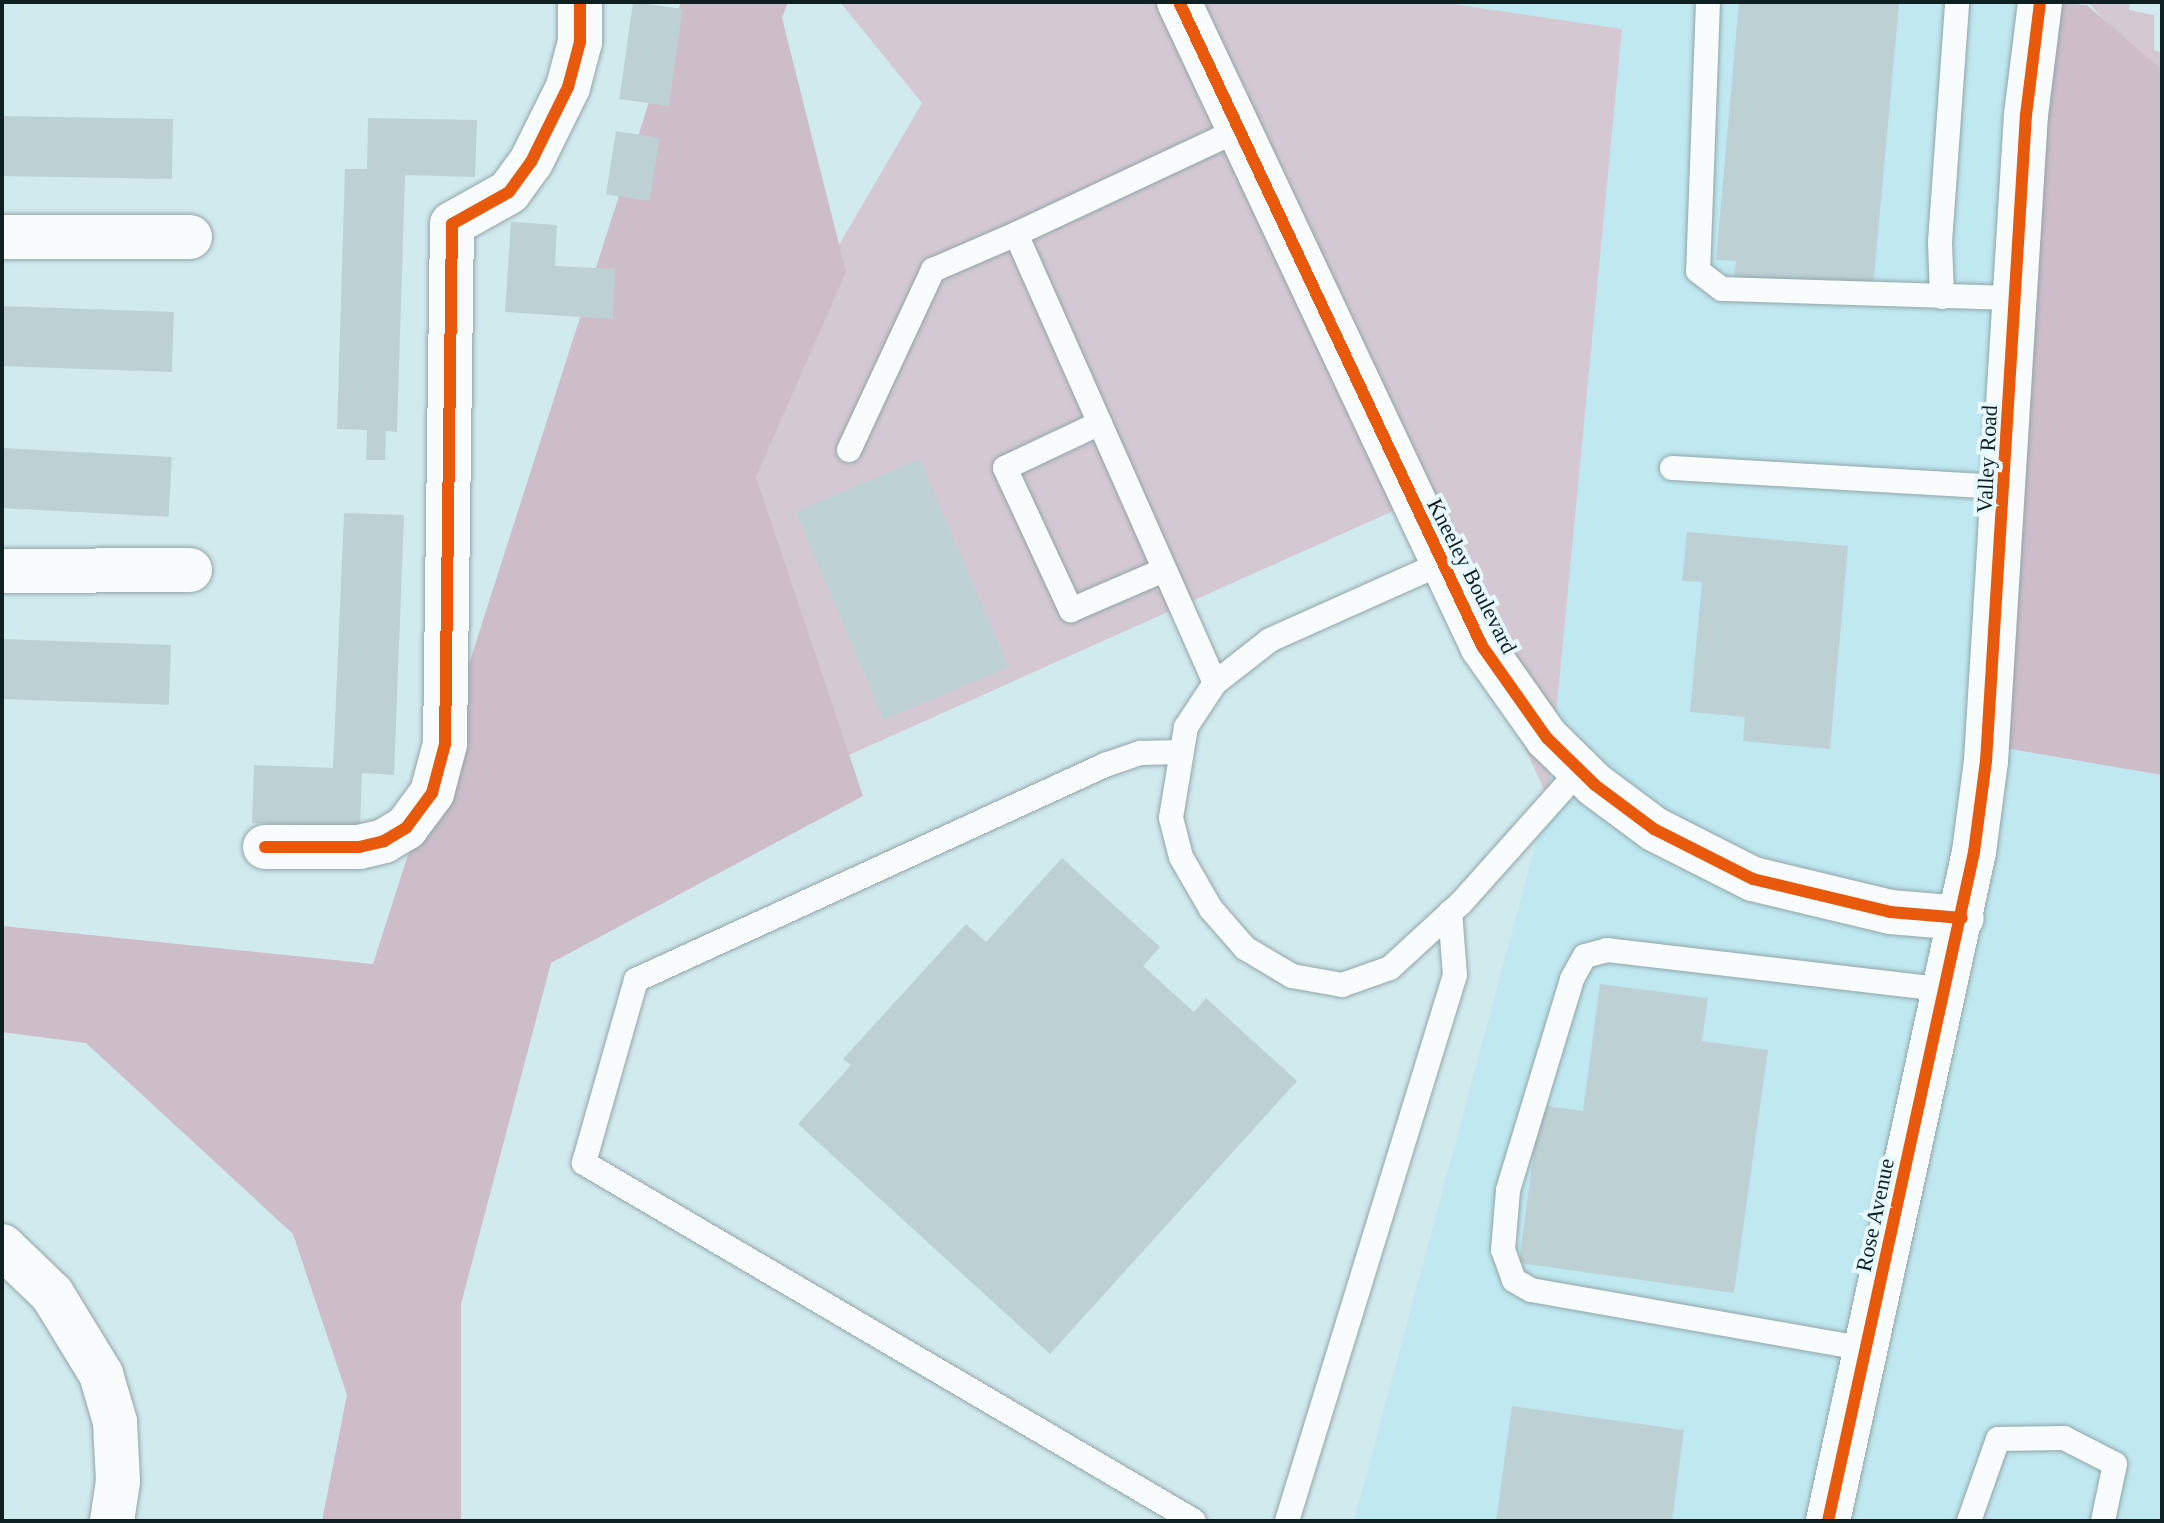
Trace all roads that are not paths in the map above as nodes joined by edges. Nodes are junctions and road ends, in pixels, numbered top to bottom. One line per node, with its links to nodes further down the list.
1 (580, 2): 23 (street)
2 (1179, 2): 6 (street, Kneeley Boulevard)
3 (1708, 2): 10 (lane)
4 (1957, 2): 10 (lane)
5 (2040, 2): 11 (street, Valley Road)
6 (1238, 130): 7 (lane); 16 (street, Kneeley Boulevard)
7 (1016, 234): 12 (lane); 13 (lane)
8 (2, 237): 9 (street)
9 (190, 237)
10 (1942, 297): 11 (lane)
11 (2016, 298): 15 (street, Valley Road)
12 (1100, 423): 18 (lane); 18 (lane)
13 (849, 450)
14 (1672, 468): 15 (lane)
15 (2005, 487): 25 (street, Valley Road)
16 (1442, 563): 20 (lane); 22 (street, Kneeley Boulevard)
17 (190, 570): 19 (street)
18 (1164, 570): 20 (lane)
19 (2, 571)
20 (1215, 683): 21 (lane)
21 (1181, 752): 24 (lane); 30 (lane)
22 (1580, 770): 24 (lane); 25 (street, Kneeley Boulevard)
23 (265, 847)
24 (1450, 912): 31 (lane)
25 (1962, 918): 26 (street, Rose Avenue)
26 (1946, 990): 28 (street, Rose Avenue); 28 (lane)
27 (2, 1246): 29 (street)
28 (1866, 1349): 32 (street, Rose Avenue)
29 (112, 1521)
30 (1194, 1521)
31 (1287, 1521)
32 (1828, 1521)
33 (1969, 1521): 34 (lane)
34 (2103, 1521)

